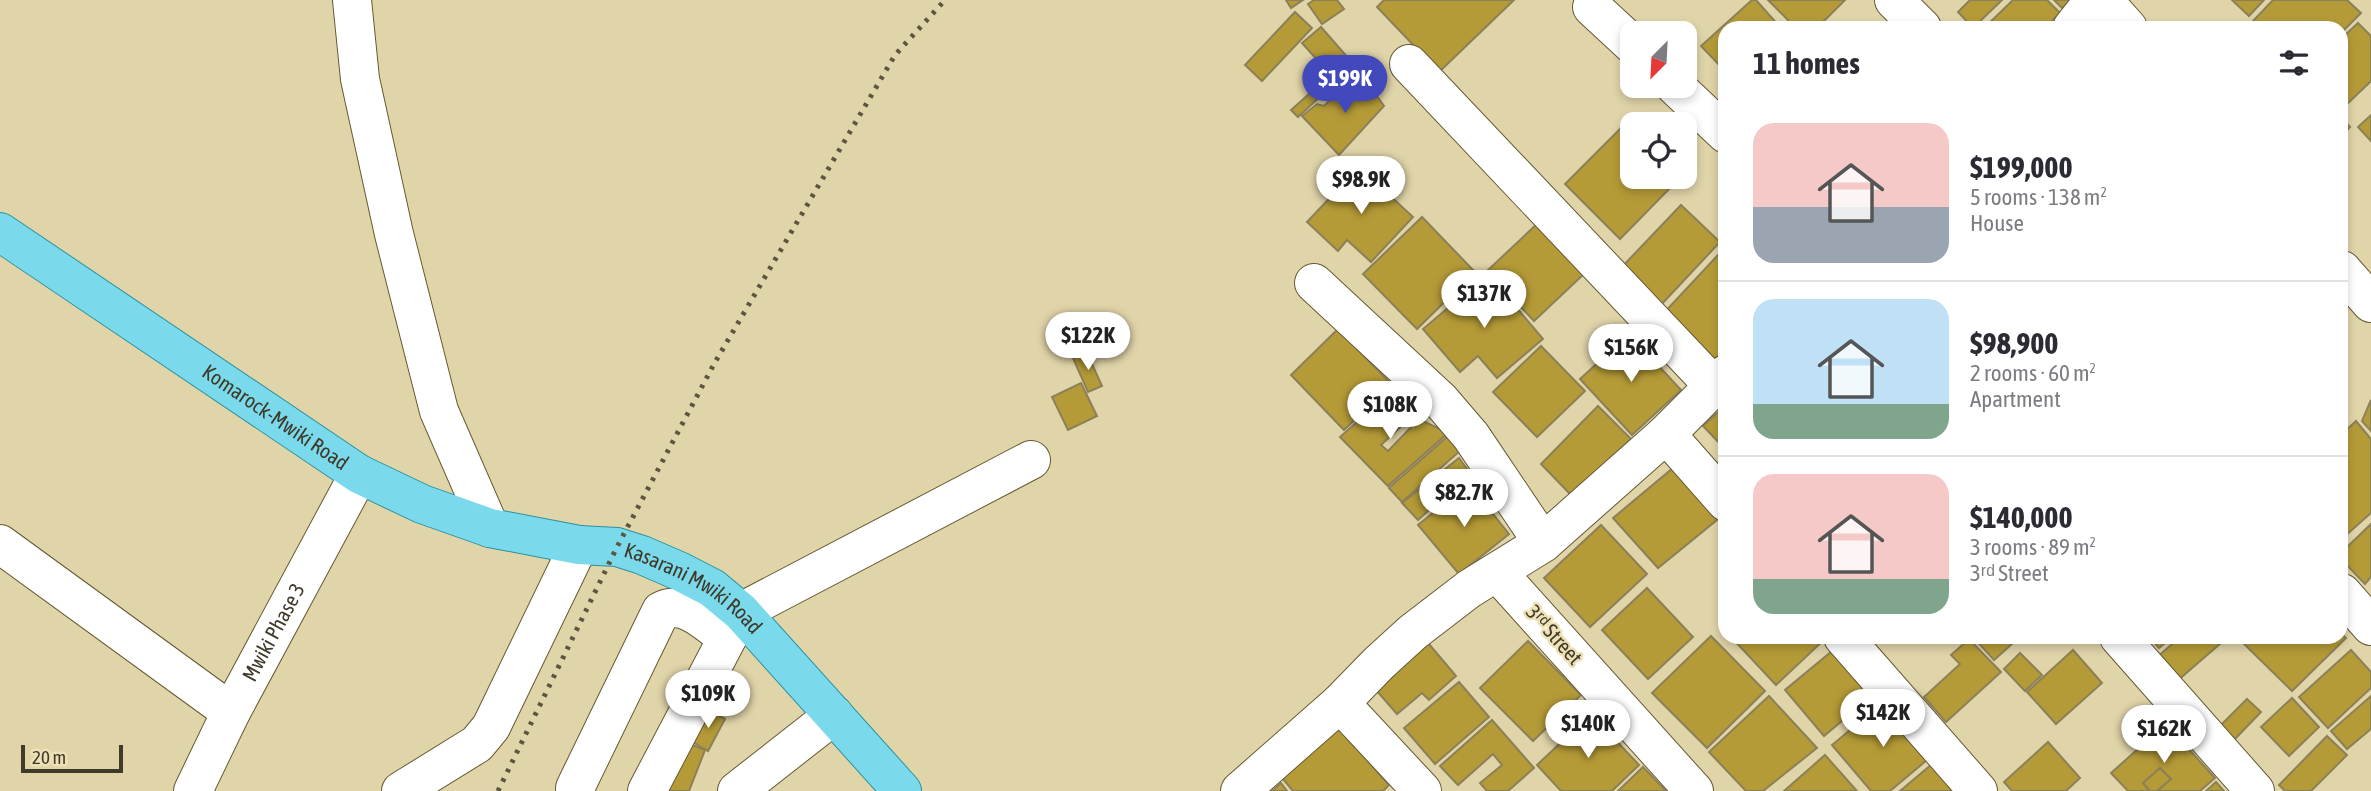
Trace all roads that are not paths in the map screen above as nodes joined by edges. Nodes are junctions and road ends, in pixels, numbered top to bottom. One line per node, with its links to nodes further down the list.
1 (352, 0): 23 (street)
2 (1894, 0): 6 (street)
3 (2094, 0): 7 (street)
4 (2103, 0): 8 (street)
5 (1592, 7): 9 (street)
6 (1915, 21)
7 (2078, 21)
8 (2122, 21)
9 (1620, 33)
10 (1409, 64): 17 (street)
11 (1688, 98): 12 (street)
12 (1718, 126)
13 (0, 232): 21 (main road, Komarock-Mwiki Road)
14 (2348, 277): 16 (street)
15 (1314, 283): 24 (street)
16 (2371, 303)
17 (1718, 378)
18 (1718, 382): 19 (street)
19 (1666, 434): 22 (street); 24 (street)
20 (1031, 460): 29 (street)
21 (359, 474): 23 (main road, Komarock-Mwiki Road); 34 (street, Mwiki Phase 3)
22 (1718, 493)
23 (490, 528): 26 (main road, Komarock-Mwiki Road)
24 (1543, 543): 27 (street)
25 (0, 544): 34 (street)
26 (579, 545): 29 (main road, Kasarani Mwiki Road); 38 (street)
27 (1497, 572): 33 (street); 44 (street, 3ʳᵈ Street)
28 (2348, 600): 30 (street)
29 (734, 625): 35 (main road, Kasarani Mwiki Road); 36 (street); 39 (street)
30 (2371, 626)
31 (1849, 644): 45 (street)
32 (2125, 644): 46 (street)
33 (1340, 703): 42 (street); 43 (street)
34 (231, 712): 37 (street, Mwiki Phase 3)
35 (834, 715): 40 (street); 41 (main road, Kasarani Mwiki Road)
36 (575, 788)
37 (193, 791)
38 (401, 791)
39 (647, 791)
40 (737, 791)
41 (902, 791)
42 (1240, 791)
43 (1422, 791)
44 (1694, 791)
45 (1978, 791)
46 (2255, 791)

